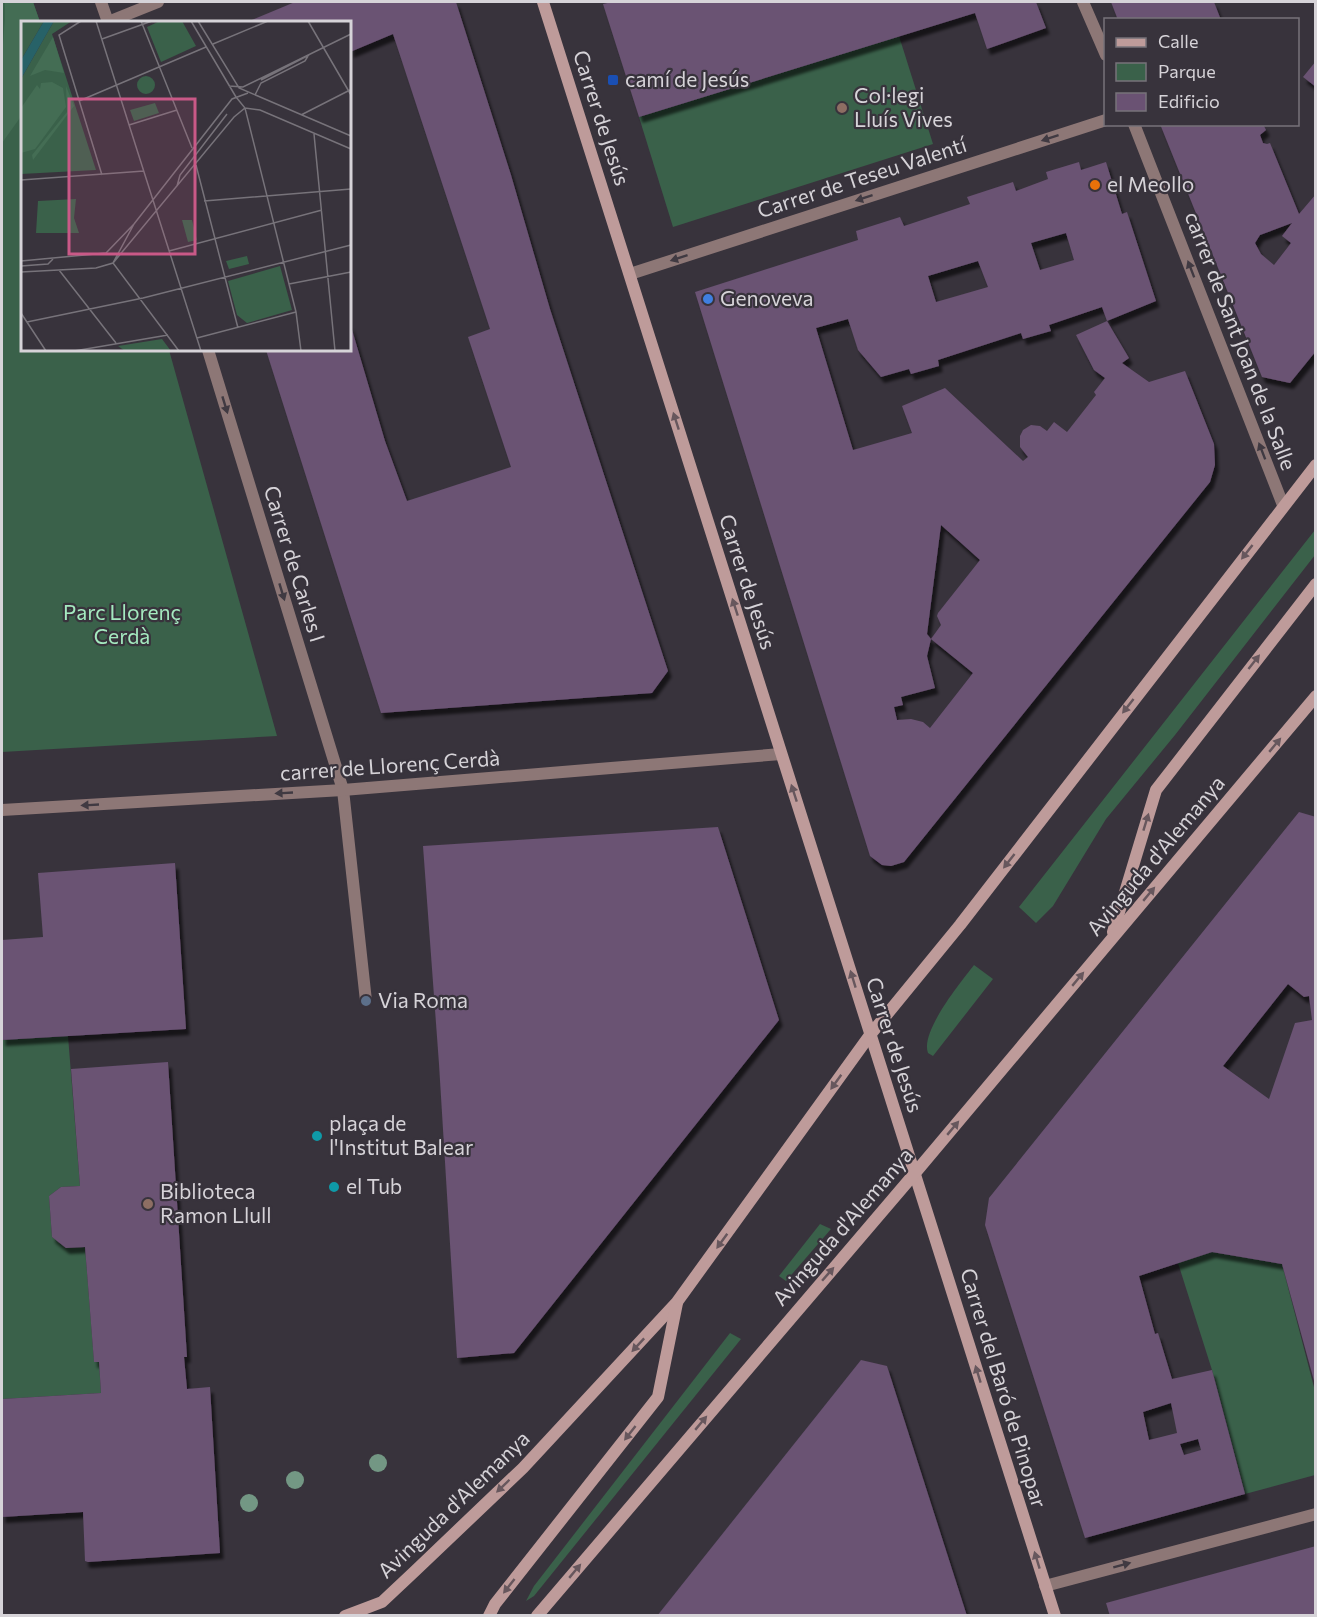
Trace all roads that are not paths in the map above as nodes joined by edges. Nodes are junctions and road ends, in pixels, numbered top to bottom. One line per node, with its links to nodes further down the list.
1 (101, 2): 5 (street)
2 (158, 2): 6 (street)
3 (543, 2): 10 (main road, Carrer de Jesús)
4 (1083, 2): 7 (street)
5 (108, 21)
6 (110, 21)
7 (1104, 50)
8 (1104, 121): 10 (street, Carrer de Teseu Valentí, one-way to 10)
9 (1135, 126): 13 (street, carrer de Sant Joan de la Salle, one-way to 9)
10 (630, 274): 16 (main road, Carrer de Jesús, one-way to 10)
11 (208, 351): 17 (street, Carrer de Carles I, one-way to 17)
12 (1316, 465): 13 (main road, Avinguda d'Alemanya)
13 (1283, 506): 21 (main road, Avinguda d'Alemanya, one-way to 21)
14 (1316, 584): 19 (main road, one-way to 14)
15 (1316, 696): 19 (main road, Avinguda d'Alemanya, one-way to 15)
16 (781, 754): 17 (street, carrer de Llorenç Cerdà); 21 (main road, Carrer de Jesús, one-way to 16)
17 (343, 790): 18 (street, carrer de Llorenç Cerdà, one-way to 18); 20 (street, Carrer de Carles I)
18 (2, 810)
19 (1111, 939): 22 (main road, Avinguda d'Alemanya, one-way to 19)
20 (366, 1001)
21 (870, 1035): 22 (main road, Carrer de Jesús); 23 (main road, Avinguda d'Alemanya, one-way to 23)
22 (915, 1173): 25 (main road, Carrer del Baró de Pinopar, one-way to 22); 28 (main road, Avinguda d'Alemanya, one-way to 22)
23 (677, 1302): 26 (main road, Avinguda d'Alemanya, one-way to 26); 27 (main road, Avinguda d'Alemanya, one-way to 27)
24 (1316, 1514): 25 (street, one-way to 24)
25 (1045, 1586): 29 (main road, Carrer del Baró de Pinopar)
26 (345, 1616)
27 (489, 1616)
28 (537, 1616)
29 (1055, 1616)

